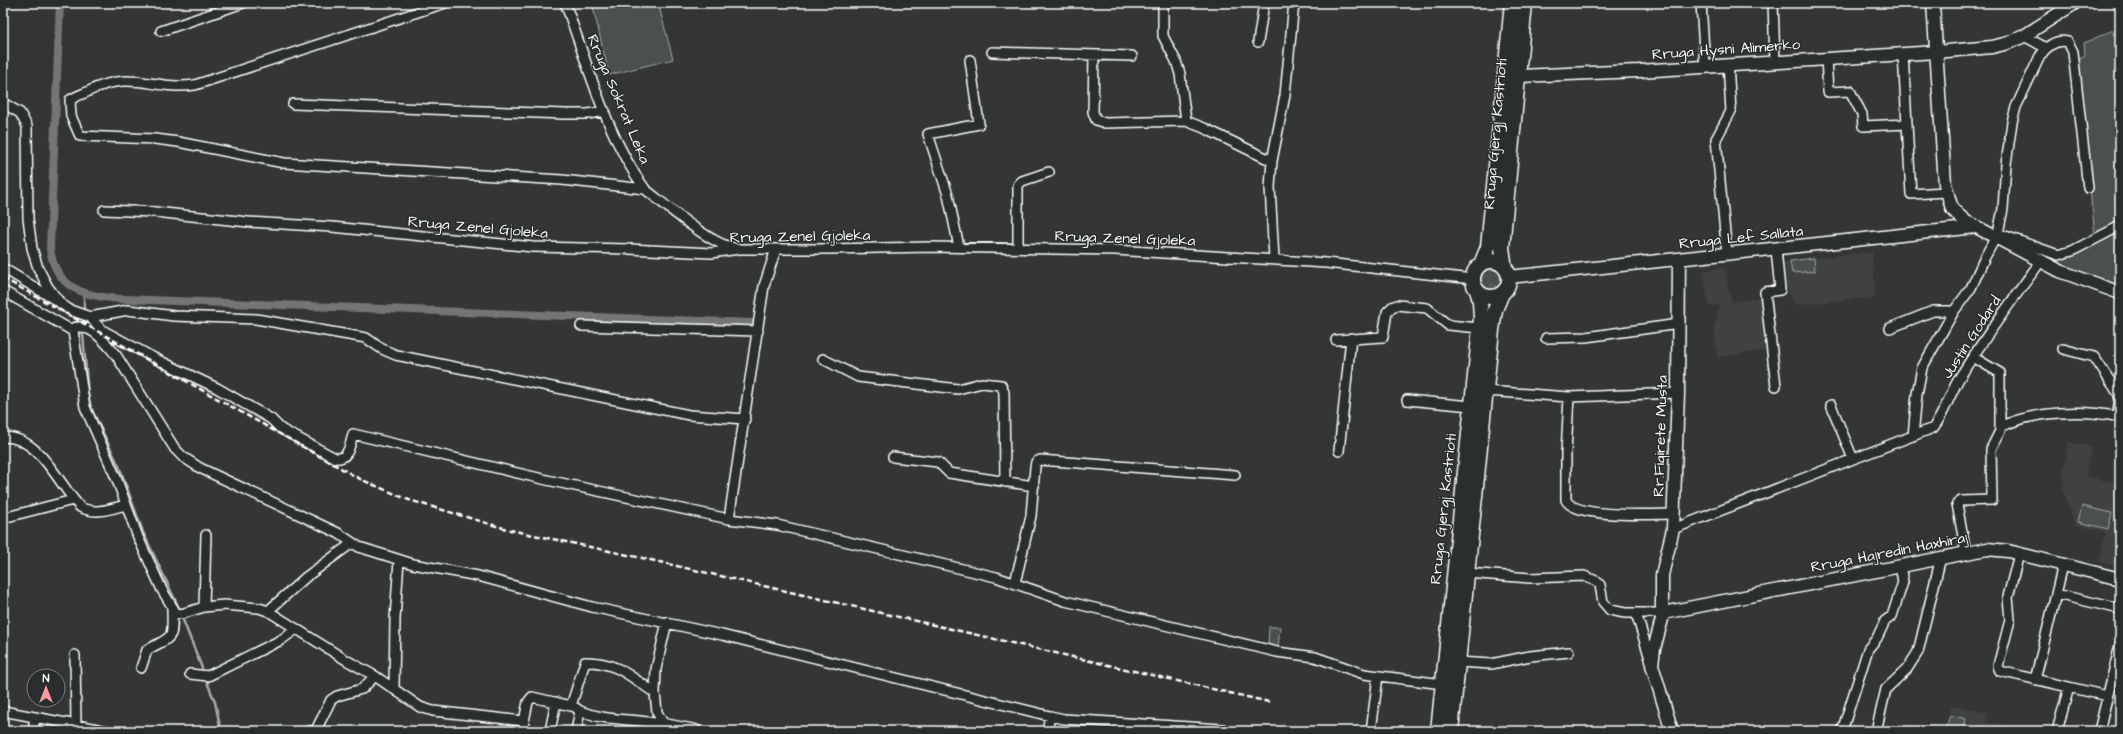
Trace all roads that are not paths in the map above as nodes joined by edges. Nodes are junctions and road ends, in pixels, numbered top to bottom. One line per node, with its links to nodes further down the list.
1 (243, 3): 13 (street)
2 (446, 3): 36 (street)
3 (565, 3): 30 (street, Rruga Sokrat Leka)
4 (1163, 3): 31 (street)
5 (1264, 3): 15 (street)
6 (1294, 3): 33 (street)
7 (1512, 3): 52 (main road, Rruga Gjergj Kastrioti)
8 (1525, 3): 27 (main road, Rruga Gjergj Kastrioti)
9 (1701, 3): 26 (street)
10 (1773, 3): 24 (street)
11 (1933, 3): 18 (street)
12 (2075, 3): 14 (street, Rruga Hysni Alimerko)
13 (161, 31)
14 (2024, 36): 16 (street); 18 (street, Rruga Hysni Alimerko)
15 (1258, 42)
16 (2046, 48): 35 (street); 42 (street)
17 (992, 52): 20 (street)
18 (1936, 52): 19 (street, Rruga Hysni Alimerko); 37 (street)
19 (1903, 54): 22 (street, Rruga Hysni Alimerko); 32 (street)
20 (1094, 55): 21 (street); 31 (street)
21 (1132, 56)
22 (1826, 58): 24 (street, Rruga Hysni Alimerko); 32 (street)
23 (970, 60): 43 (street)
24 (1776, 61): 25 (street, Rruga Hysni Alimerko)
25 (1728, 64): 26 (street, Rruga Hysni Alimerko); 48 (street)
26 (1705, 66): 27 (street, Rruga Hysni Alimerko)
27 (1518, 76): 54 (main road, Rruga Gjergj Kastrioti)
28 (3, 103): 59 (street)
29 (293, 104): 30 (street)
30 (605, 111): 36 (street, Rruga Sokrat Leka)
31 (1186, 121): 33 (street)
32 (1907, 124): 37 (street)
33 (1272, 161): 49 (street)
34 (1050, 172): 44 (street)
35 (2088, 188)
36 (645, 189): 45 (street, Rruga Sokrat Leka)
37 (1947, 197): 40 (street); 41 (street)
38 (104, 210): 45 (street, Rruga Zenel Gjoleka)
39 (2120, 226): 42 (street)
40 (1976, 227): 41 (street, Rruga Lef Sallata); 42 (street)
41 (1951, 230): 47 (street, Rruga Lef Sallata)
42 (1997, 235): 51 (street); 60 (street)
43 (959, 247): 44 (street, Rruga Zenel Gjoleka); 46 (street, Rruga Zenel Gjoleka)
44 (1018, 248): 49 (street, Rruga Zenel Gjoleka)
45 (739, 249): 46 (street, Rruga Zenel Gjoleka)
46 (776, 249): 68 (street)
47 (1776, 249): 48 (street, Rruga Lef Sallata); 75 (street)
48 (1727, 254): 50 (street, Rruga Lef Sallata)
49 (1274, 259): 55 (street, Rruga Zenel Gjoleka)
50 (1679, 259): 54 (street, Rruga Lef Sallata); 63 (street, Rr.Fiqirete Musta)
51 (2041, 261): 58 (street); 73 (street, Justin Godard)
52 (1481, 264): 54 (main road); 55 (main road)
53 (3, 268): 59 (street)
54 (1507, 273): 57 (main road)
55 (1475, 285): 57 (main road); 65 (main road, Rruga Gjergj Kastrioti)
56 (3, 291): 67 (street)
57 (1502, 293): 76 (main road, Rruga Gjergj Kastrioti)
58 (2120, 293)
59 (61, 304): 61 (street)
60 (1954, 311): 66 (street); 85 (street)
61 (79, 315): 62 (street); 67 (street)
62 (90, 318): 83 (street); 97 (street)
63 (1679, 324): 70 (street); 77 (street, Rr.Fiqirete Musta)
64 (581, 326): 68 (street)
65 (1480, 328): 69 (street); 81 (main road, Rruga Gjergj Kastrioti)
66 (1890, 328)
67 (70, 329): 94 (street); 100 (street)
68 (758, 331): 83 (street)
69 (1351, 338): 71 (street); 87 (street)
70 (1546, 338)
71 (1336, 340)
72 (2063, 349): 82 (street)
73 (1973, 357): 84 (street); 85 (street, Justin Godard)
74 (823, 359): 91 (street)
75 (1776, 386)
76 (1486, 391): 78 (street); 107 (main road, Rruga Gjergj Kastrioti)
77 (1678, 392): 78 (street); 95 (street, Rr.Fiqirete Musta)
78 (1569, 397): 95 (street)
79 (1407, 400): 81 (street)
80 (1831, 405): 89 (street)
81 (1471, 406): 129 (main road, Rruga Gjergj Kastrioti)
82 (2119, 417): 84 (street)
83 (745, 419): 97 (street)
84 (2000, 427): 101 (street)
85 (1913, 436): 89 (street)
86 (3, 437): 93 (street)
87 (1339, 451)
88 (893, 457): 91 (street)
89 (1852, 459): 98 (street)
90 (1235, 475): 92 (street)
91 (1005, 482): 92 (street)
92 (1034, 486): 109 (street)
93 (73, 500): 94 (street); 96 (street)
94 (125, 505): 112 (street)
95 (1674, 514): 98 (street, Rr.Fiqirete Musta)
96 (3, 518)
97 (729, 519): 109 (street)
98 (1673, 529): 116 (street, Rr.Fiqirete Musta)
99 (206, 535): 111 (street)
100 (352, 544): 104 (street); 114 (street)
101 (1966, 553): 102 (street, Rruga Hajredin Haxhiraj); 103 (street, Rruga Hajredin Haxhiraj)
102 (2019, 554): 105 (street, Rruga Hajredin Haxhiraj); 128 (street)
103 (1941, 558): 106 (street, Rruga Hajredin Haxhiraj); 157 (street)
104 (399, 560): 117 (street); 131 (street)
105 (2063, 565): 108 (street, Rruga Hajredin Haxhiraj); 110 (street)
106 (1900, 566): 116 (street, Rruga Hajredin Haxhiraj); 156 (street)
107 (1467, 573): 115 (street); 122 (main road, Rruga Gjergj Kastrioti)
108 (2120, 579)
109 (1015, 583): 127 (street)
110 (2056, 594): 113 (street); 128 (street)
111 (204, 607): 112 (street); 114 (street)
112 (172, 609): 124 (street)
113 (2120, 609)
114 (268, 611): 118 (street)
115 (1636, 613): 116 (street); 123 (street)
116 (1663, 613): 123 (street, Rr.Fiqirete Musta)
117 (667, 622): 132 (street); 138 (street)
118 (296, 629): 125 (street); 126 (street)
119 (2120, 645): 133 (street)
120 (1569, 652): 122 (street)
121 (75, 655): 141 (street)
122 (1458, 662): 154 (main road, Rruga Gjergj Kastrioti)
123 (1652, 665): 155 (street)
124 (141, 668)
125 (190, 674)
126 (375, 676): 131 (street); 146 (street)
127 (1378, 676): 129 (street); 152 (street)
128 (2035, 680): 130 (street)
129 (1442, 684): 153 (main road, Rruga Gjergj Kastrioti)
130 (2068, 687): 133 (street); 158 (street)
131 (394, 689): 140 (street)
132 (655, 693): 135 (street); 142 (street)
133 (2107, 696): 159 (street)
134 (556, 702): 135 (street); 140 (street); 148 (street)
135 (571, 706): 137 (street)
136 (3, 711): 139 (street)
137 (580, 711): 142 (street); 149 (street)
138 (1050, 716): 150 (street); 151 (street)
139 (34, 717): 141 (street); 144 (street)
140 (524, 720): 147 (street)
141 (76, 725): 145 (street)
142 (666, 728): 143 (street)
143 (688, 730)
144 (34, 731)
145 (108, 731)
146 (314, 731)
147 (523, 731)
148 (550, 731)
149 (576, 731)
150 (1046, 731)
151 (1228, 731)
152 (1371, 731)
153 (1438, 731)
154 (1451, 731)
155 (1672, 731)
156 (1842, 731)
157 (1876, 731)
158 (2057, 731)
159 (2099, 731)

